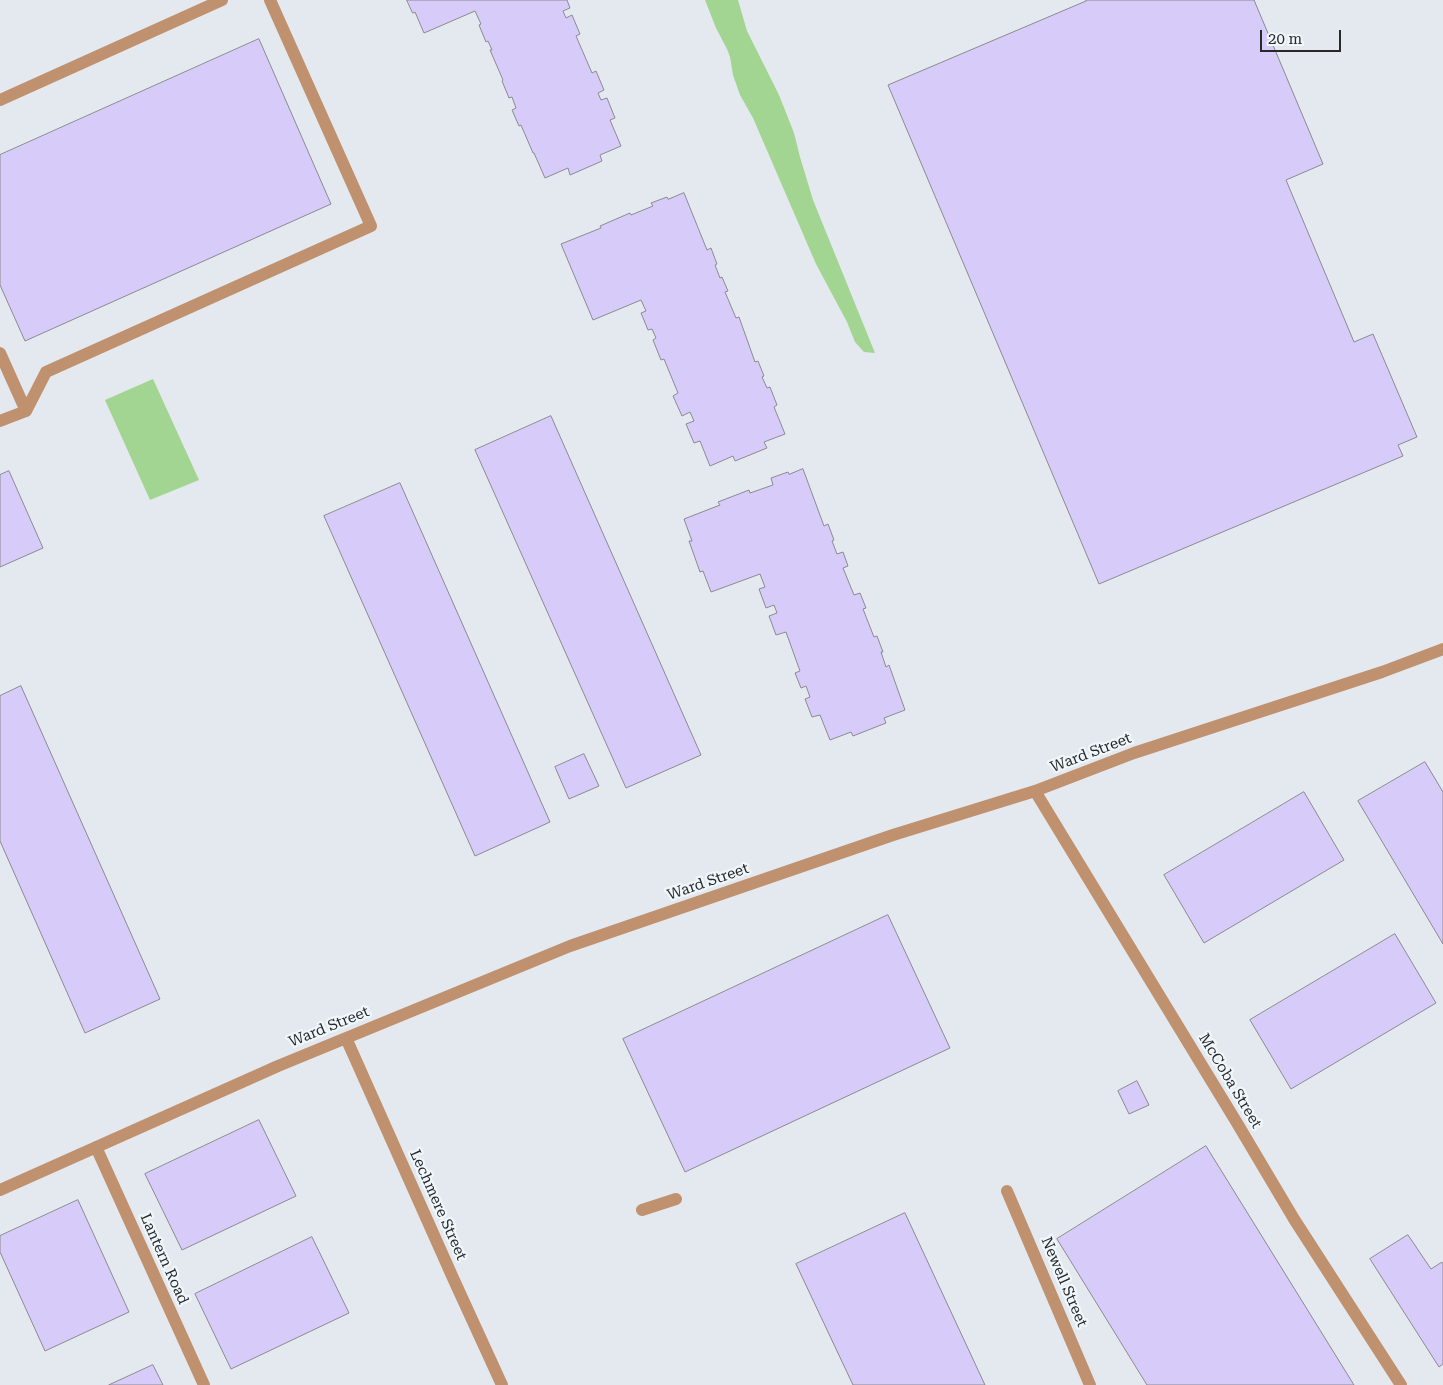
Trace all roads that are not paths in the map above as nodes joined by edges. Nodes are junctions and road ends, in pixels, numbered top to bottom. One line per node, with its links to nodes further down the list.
1 (222, 0): 3 (street)
2 (270, 0): 5 (street)
3 (0, 100)
4 (0, 353): 5 (street)
5 (26, 411): 6 (street)
6 (0, 421)
7 (1443, 649): 8 (street, Ward Street)
8 (1035, 791): 9 (street, Ward Street); 18 (street, McCoba Street)
9 (346, 1038): 10 (street, Ward Street); 16 (street, Lechmere Street)
10 (96, 1147): 11 (street, Ward Street); 15 (street, Lantern Road)
11 (0, 1190)
12 (1007, 1191): 17 (street, Newell Street)
13 (676, 1199): 14 (street)
14 (642, 1210)
15 (204, 1385)
16 (502, 1385)
17 (1090, 1385)
18 (1401, 1385)

